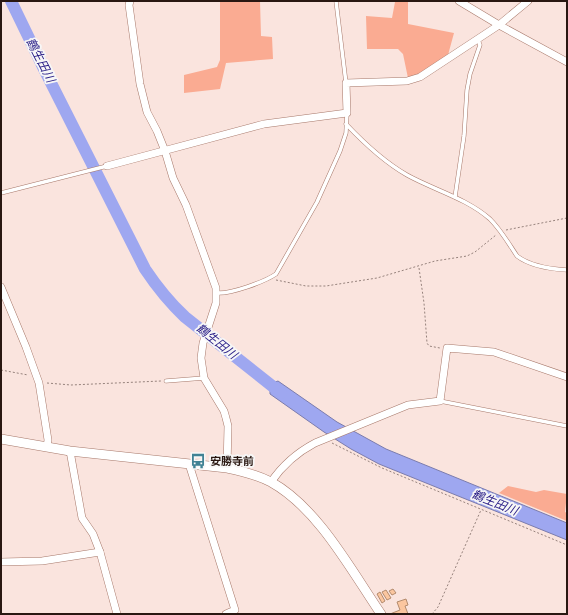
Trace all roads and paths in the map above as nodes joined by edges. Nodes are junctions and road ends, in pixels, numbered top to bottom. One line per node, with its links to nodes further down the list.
1 (130, 1): 11 (street)
2 (336, 1): 8 (lane)
3 (459, 1): 5 (street)
4 (528, 1): 5 (street)
5 (499, 25): 6 (street); 7 (street)
6 (478, 40): 8 (street); 14 (lane)
7 (567, 62)
8 (346, 82): 9 (street)
9 (347, 113): 10 (lane); 11 (street)
10 (346, 124): 14 (lane); 19 (lane)
11 (165, 151): 12 (street); 21 (street)
12 (104, 167): 13 (lane)
13 (1, 193)
14 (455, 196): 16 (lane)
15 (567, 218): 16 (path)
16 (500, 232): 17 (path); 18 (lane)
17 (418, 267): 19 (path); 22 (path)
18 (567, 270)
19 (270, 278): 21 (lane)
20 (1, 287): 26 (street)
21 (216, 293): 25 (street)
22 (447, 348): 24 (street); 28 (street)
23 (1, 370): 26 (path)
24 (567, 377)
25 (204, 378): 27 (lane); 35 (street)
26 (38, 380): 27 (path); 32 (street)
27 (166, 381)
28 (440, 401): 29 (lane); 30 (street)
29 (567, 426)
30 (327, 438): 36 (street); 37 (path)
31 (1, 439): 32 (street)
32 (47, 447): 33 (street)
33 (70, 451): 34 (street); 39 (street)
34 (189, 464): 35 (street); 42 (street)
35 (227, 468): 36 (street)
36 (271, 482): 43 (street)
37 (481, 509): 38 (path); 44 (path)
38 (567, 545)
39 (100, 552): 40 (street); 41 (street)
40 (1, 562)
41 (117, 614)
42 (226, 614)
43 (381, 614)
44 (432, 614)

